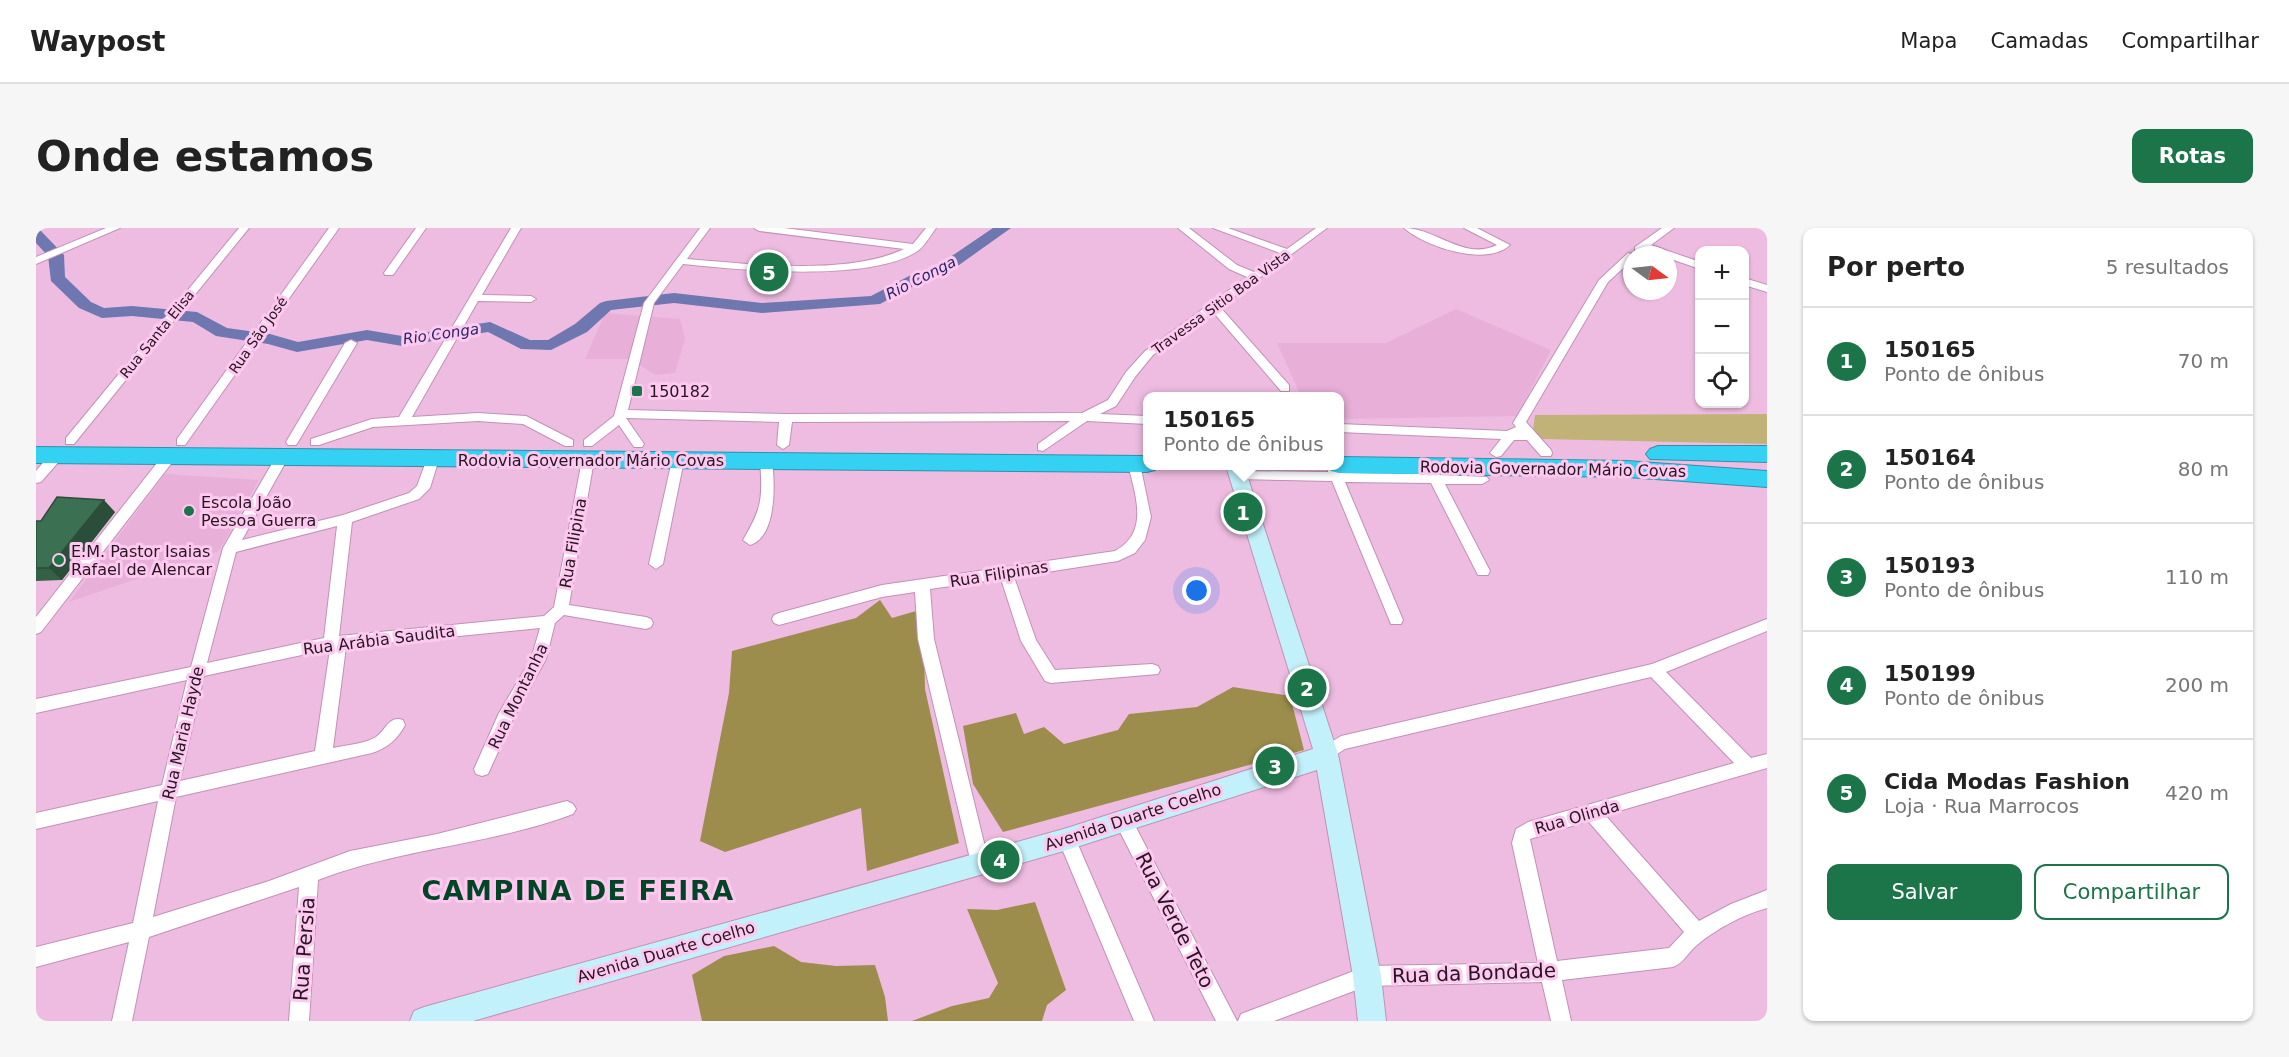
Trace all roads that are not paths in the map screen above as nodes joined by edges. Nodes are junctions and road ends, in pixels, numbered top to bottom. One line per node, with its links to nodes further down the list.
1 (115, 228): 19 (street)
2 (244, 228): 48 (street, Rua Santa Elisa)
3 (334, 228): 46 (street, Rua São José)
4 (421, 228): 23 (street)
5 (516, 228): 27 (street)
6 (705, 228): 20 (street)
7 (759, 228): 16 (street)
8 (931, 228): 16 (street)
9 (1183, 228): 24 (street)
10 (1218, 228): 17 (street)
11 (1408, 228): 12 (street)
12 (1469, 228)
13 (1669, 228): 15 (street)
14 (1317, 229): 17 (street, Travessa Sitio Boa Vista)
15 (1643, 246)
16 (916, 247): 20 (street)
17 (1289, 253): 24 (street, Travessa Sitio Boa Vista)
18 (1677, 258): 22 (street)
19 (37, 260)
20 (679, 261): 32 (street)
21 (1623, 263): 37 (street)
22 (1695, 264)
23 (389, 273)
24 (1254, 276): 29 (street, Travessa Sitio Boa Vista)
25 (1749, 283): 26 (street)
26 (1767, 289)
27 (474, 298): 28 (street); 35 (street)
28 (531, 299)
29 (1214, 307): 31 (street); 33 (street, Travessa Sitio Boa Vista)
30 (351, 343): 44 (street, Rua Maria Hayde)
31 (1285, 388)
32 (621, 416): 34 (street); 42 (street); 47 (street)
33 (1084, 417): 34 (street); 36 (street); 45 (street, Travessa Sitio Boa Vista)
34 (786, 418): 43 (street)
35 (405, 419): 44 (street); 47 (street)
36 (1143, 420)
37 (1519, 423): 39 (street); 40 (street)
38 (1344, 428): 39 (street)
39 (1511, 436): 40 (street); 50 (street)
40 (1528, 436): 51 (street)
41 (36, 441): 48 (highway, Rodovia Governador Mário Covas)
42 (639, 444): 43 (highway, Rodovia Governador Mário Covas); 47 (highway, Rodovia Governador Mário Covas)
43 (783, 445): 45 (highway, Rodovia Governador Mário Covas)
44 (296, 447): 46 (highway, Rodovia Governador Mário Covas); 47 (highway, Rodovia Governador Mário Covas); 53 (highway, Rodovia Governador Mário Covas); 67 (street, Rua Maria Hayde)
45 (1044, 447): 54 (highway, Rodovia Governador Mário Covas)
46 (175, 449): 48 (highway, Rodovia Governador Mário Covas); 72 (street, Rua São José)
47 (582, 449): 53 (highway, Rodovia Governador Mário Covas); 55 (highway, Rodovia Governador Mário Covas); 73 (street, Rua Filipina)
48 (54, 450): 62 (street, Rua Santa Elisa)
49 (1344, 451): 50 (highway, Rodovia Governador Mário Covas)
50 (1496, 453): 51 (highway, Rodovia Governador Mário Covas)
51 (1546, 453): 52 (highway, Rodovia Governador Mário Covas)
52 (1767, 454)
53 (433, 459): 65 (street)
54 (1143, 459): 56 (highway, Rodovia Governador Mário Covas)
55 (678, 460): 56 (highway, Rodovia Governador Mário Covas); 68 (street)
56 (766, 461): 66 (street)
57 (1344, 469): 61 (highway, Rodovia Governador Mário Covas)
58 (1143, 470): 70 (street, Rua Filipinas)
59 (1236, 470): 87 (main road)
60 (1336, 470): 76 (street)
61 (1433, 473): 63 (highway, Rodovia Governador Mário Covas); 64 (street); 69 (street)
62 (36, 479)
63 (1767, 479)
64 (1482, 480)
65 (345, 519): 67 (street); 81 (street)
66 (750, 540)
67 (230, 548): 84 (street, Rua Maria Hayde)
68 (656, 564)
69 (1483, 571)
70 (1006, 573): 71 (street, Rua Filipinas); 82 (street)
71 (922, 586): 75 (street, Rua Filipinas); 98 (street)
72 (56, 603): 74 (street); 80 (street, Rua São José)
73 (561, 609): 77 (street, Rua Filipina); 78 (street)
74 (36, 610)
75 (779, 619)
76 (1396, 620)
77 (548, 621): 81 (street, Rua Arábia Saudita); 91 (street, Rua Montanha)
78 (646, 622)
79 (1767, 625): 83 (street, Avenida Duarte Coelho)
80 (36, 628)
81 (335, 643): 84 (street, Rua Arábia Saudita); 88 (street)
82 (1152, 670)
83 (1654, 670): 87 (street, Avenida Duarte Coelho); 90 (street)
84 (197, 672): 85 (street, Rua Arábia Saudita); 92 (street, Rua Maria Hayde)
85 (36, 706)
86 (397, 725): 88 (street)
87 (1326, 754): 95 (main road, Avenida Duarte Coelho); 105 (main road)
88 (323, 757): 92 (street)
89 (1767, 762): 90 (street, Rua Olinda)
90 (1748, 767): 94 (street, Rua Olinda)
91 (482, 769)
92 (169, 791): 96 (street); 101 (street, Rua Maria Hayde)
93 (567, 809): 99 (street)
94 (1592, 813): 102 (street); 104 (street, Rua Olinda)
95 (1123, 820): 97 (main road, Avenida Duarte Coelho); 110 (street, Rua Verde Teto)
96 (36, 821)
97 (1067, 839): 98 (main road, Avenida Duarte Coelho); 109 (street)
98 (980, 863): 108 (main road, Avenida Duarte Coelho)
99 (309, 877): 101 (street); 107 (street, Rua Persia)
100 (1767, 899): 102 (street, Rua da Bondade)
101 (141, 930): 103 (street); 106 (street, Rua Maria Hayde)
102 (1698, 934): 104 (street, Rua da Bondade)
103 (36, 957)
104 (1549, 972): 105 (street, Rua da Bondade); 113 (street)
105 (1367, 976): 111 (street, Rua da Bondade); 112 (main road)
106 (122, 1021)
107 (299, 1021)
108 (424, 1021)
109 (1144, 1021)
110 (1227, 1021)
111 (1248, 1021)
112 (1372, 1021)
113 (1561, 1021)

